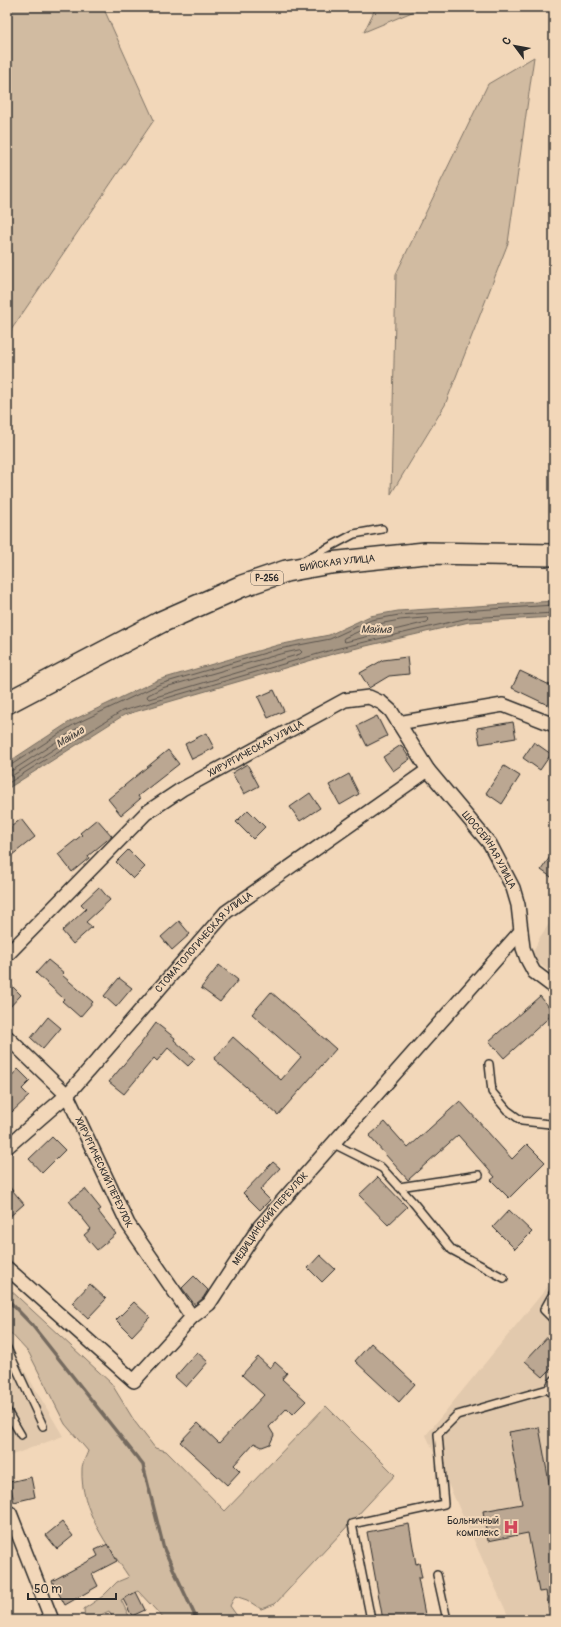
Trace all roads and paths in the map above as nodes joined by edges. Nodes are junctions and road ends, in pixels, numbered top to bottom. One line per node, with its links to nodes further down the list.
1 (382, 529): 3 (lane)
2 (554, 555): 3 (main road, БИЙСКАЯ УЛИЦА / Р-256)
3 (286, 571): 4 (main road, БИЙСКАЯ УЛИЦА / Р-256)
4 (7, 703)
5 (398, 723): 6 (street); 7 (street, ШОССЕЙНАЯ УЛИЦА); 9 (street, ХИРУРГИЧЕСКАЯ УЛИЦА)
6 (554, 725)
7 (428, 770): 8 (street, ШОССЕЙНАЯ УЛИЦА); 13 (street, СТОМАТОЛОГИЧЕСКАЯ УЛИЦА)
8 (521, 931): 10 (street, ШОССЕЙНАЯ УЛИЦА); 15 (street, МЕДИЦИНСКИЙ ПЕРЕУЛОК)
9 (7, 956)
10 (554, 987)
11 (7, 1037): 13 (street, ХИРУРГИЧЕСКИЙ ПЕРЕУЛОК)
12 (489, 1064): 14 (lane)
13 (67, 1094): 16 (street, СТОМАТОЛОГИЧЕСКАЯ УЛИЦА); 22 (street, ХИРУРГИЧЕСКИЙ ПЕРЕУЛОК)
14 (554, 1128)
15 (334, 1144): 18 (lane); 22 (street, МЕДИЦИНСКИЙ ПЕРЕУЛОК)
16 (7, 1146)
17 (479, 1175): 18 (lane)
18 (399, 1187): 20 (lane)
19 (7, 1268): 22 (street, МЕДИЦИНСКИЙ ПЕРЕУЛОК)
20 (504, 1278)
21 (554, 1292): 23 (lane)
22 (192, 1317)
23 (554, 1320)
24 (7, 1348): 29 (lane)
25 (554, 1380): 26 (lane)
26 (548, 1390): 27 (lane); 34 (lane)
27 (554, 1396)
28 (7, 1411): 30 (lane)
29 (43, 1426)
30 (21, 1436)
31 (10, 1513): 33 (street)
32 (437, 1575): 35 (lane)
33 (52, 1620)
34 (371, 1620)
35 (447, 1620)

